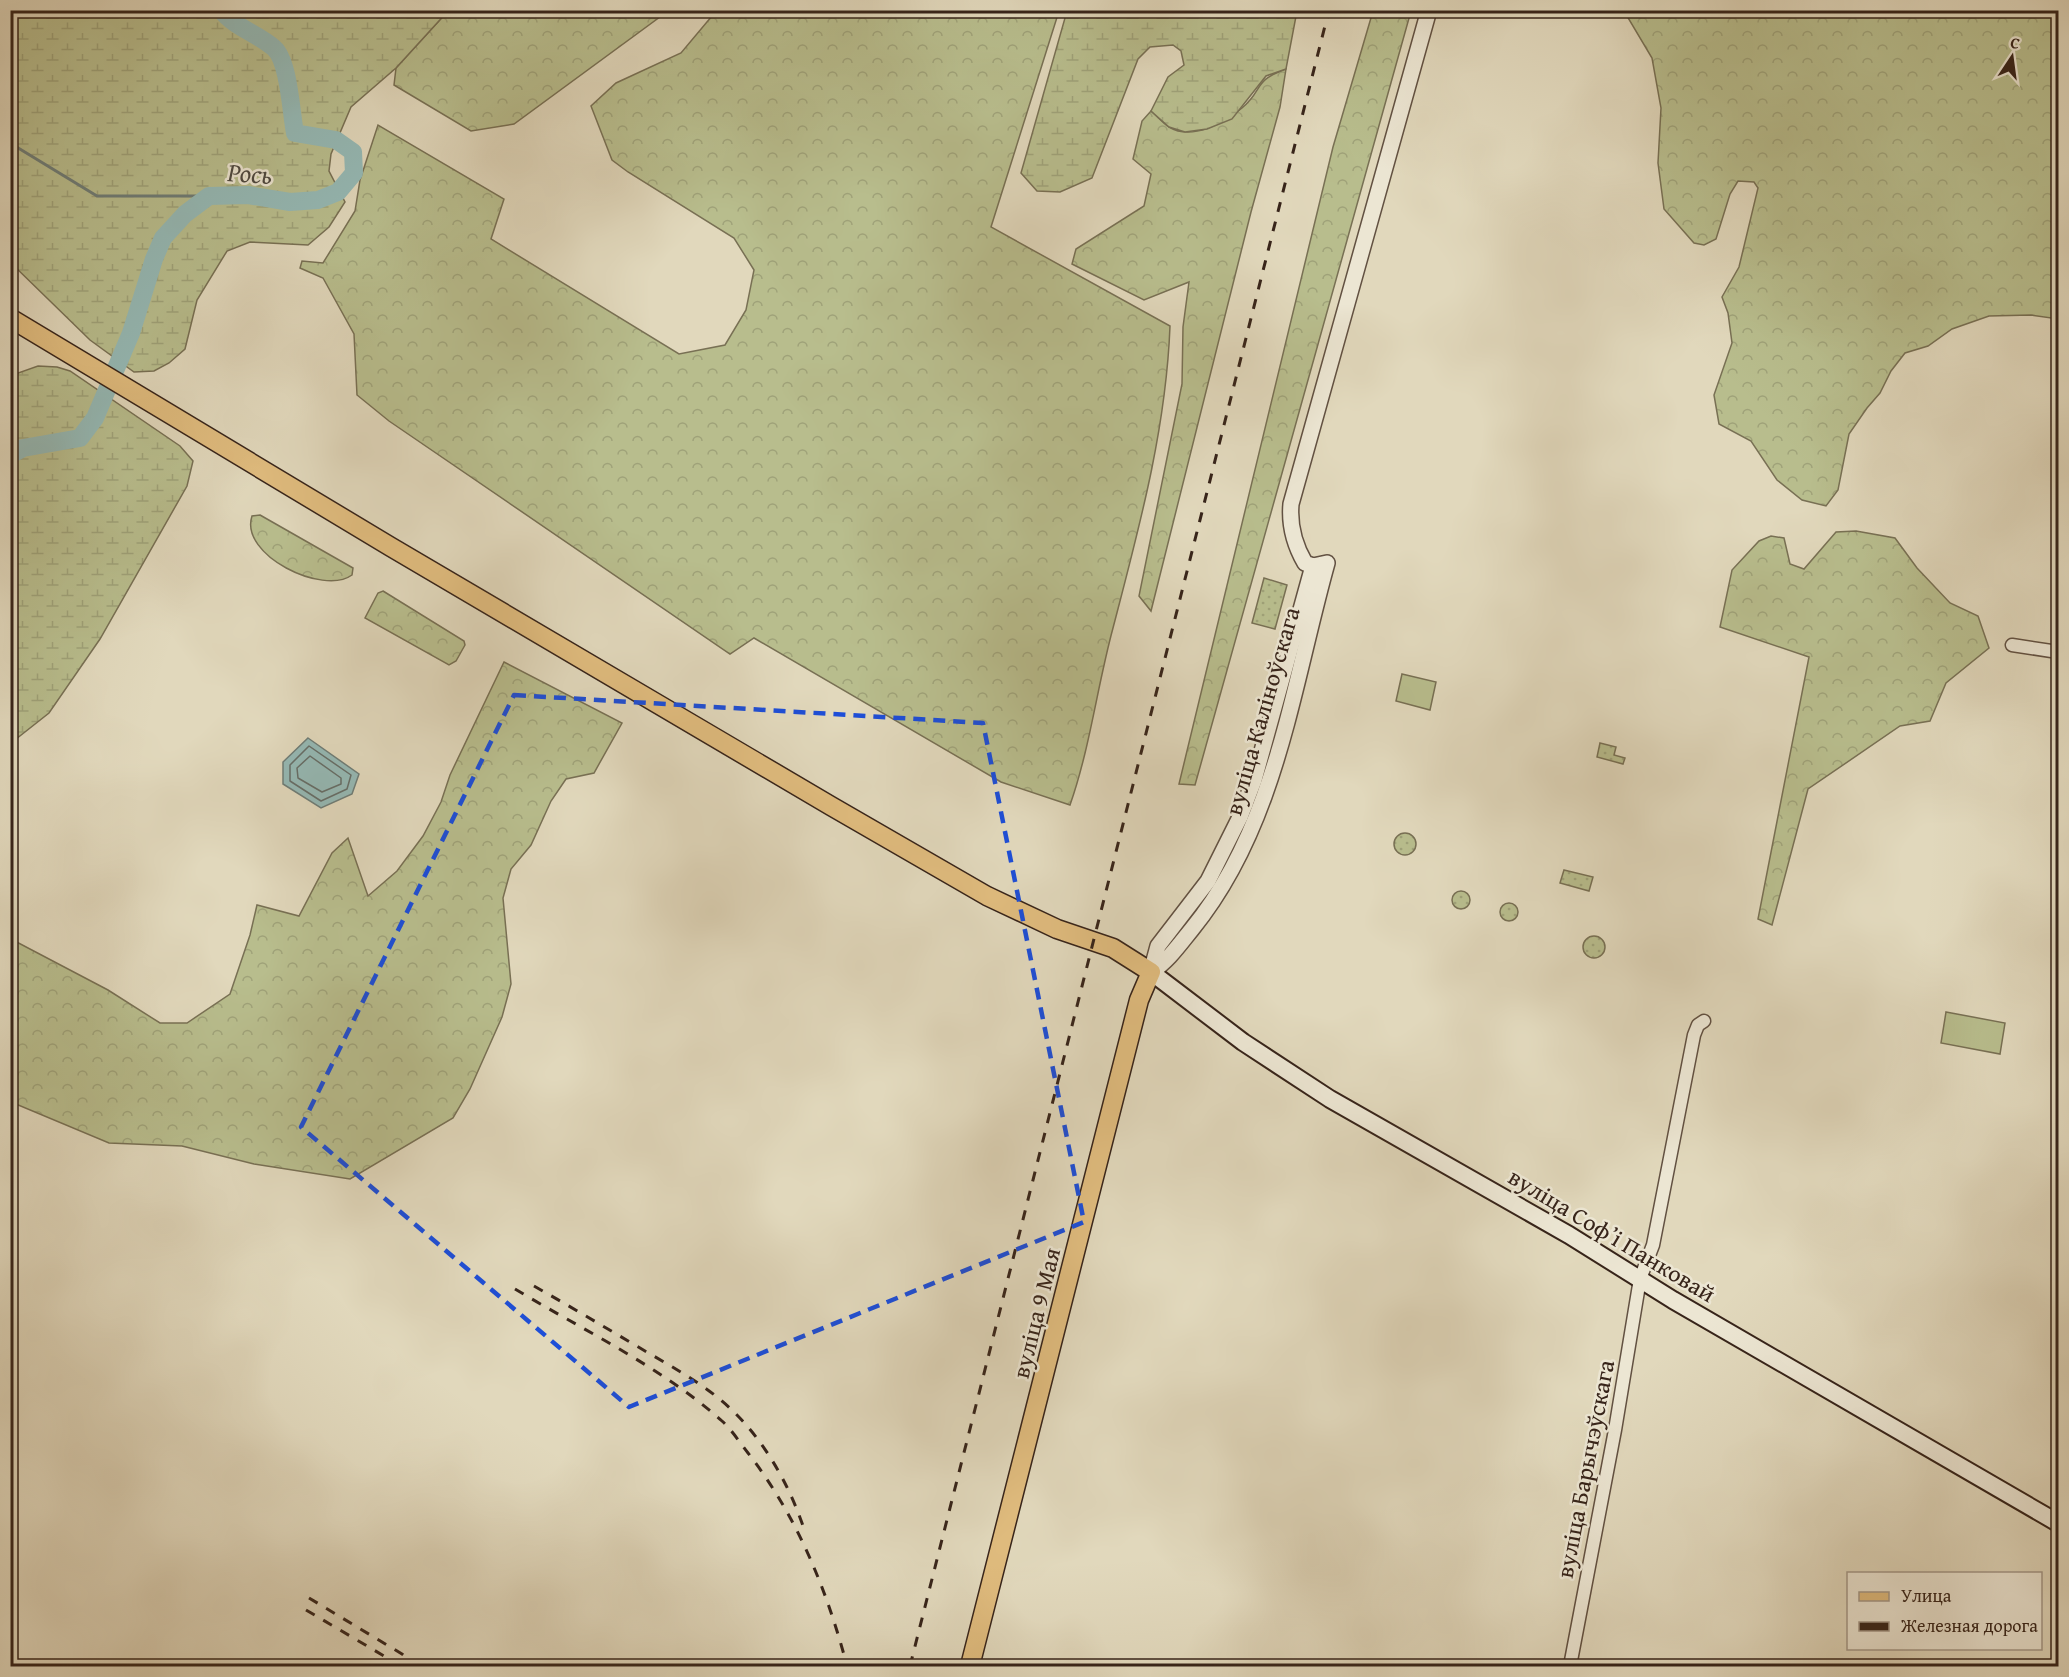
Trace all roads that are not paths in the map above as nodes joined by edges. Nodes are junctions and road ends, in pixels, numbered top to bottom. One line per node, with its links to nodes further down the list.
1 (1430, 10): 5 (street, вуліца Каліноўскага)
2 (10, 318): 5 (main road)
3 (2012, 645): 4 (street)
4 (2058, 652)
5 (1151, 972): 7 (main road, вуліца Софʼі Панковай); 9 (main road, вуліца 9 Мая)
6 (1704, 1021): 7 (street)
7 (1640, 1279): 8 (main road, вуліца Софʼі Панковай); 10 (street, вуліца Барычэўскага)
8 (2058, 1523)
9 (970, 1666)
10 (1570, 1666)

